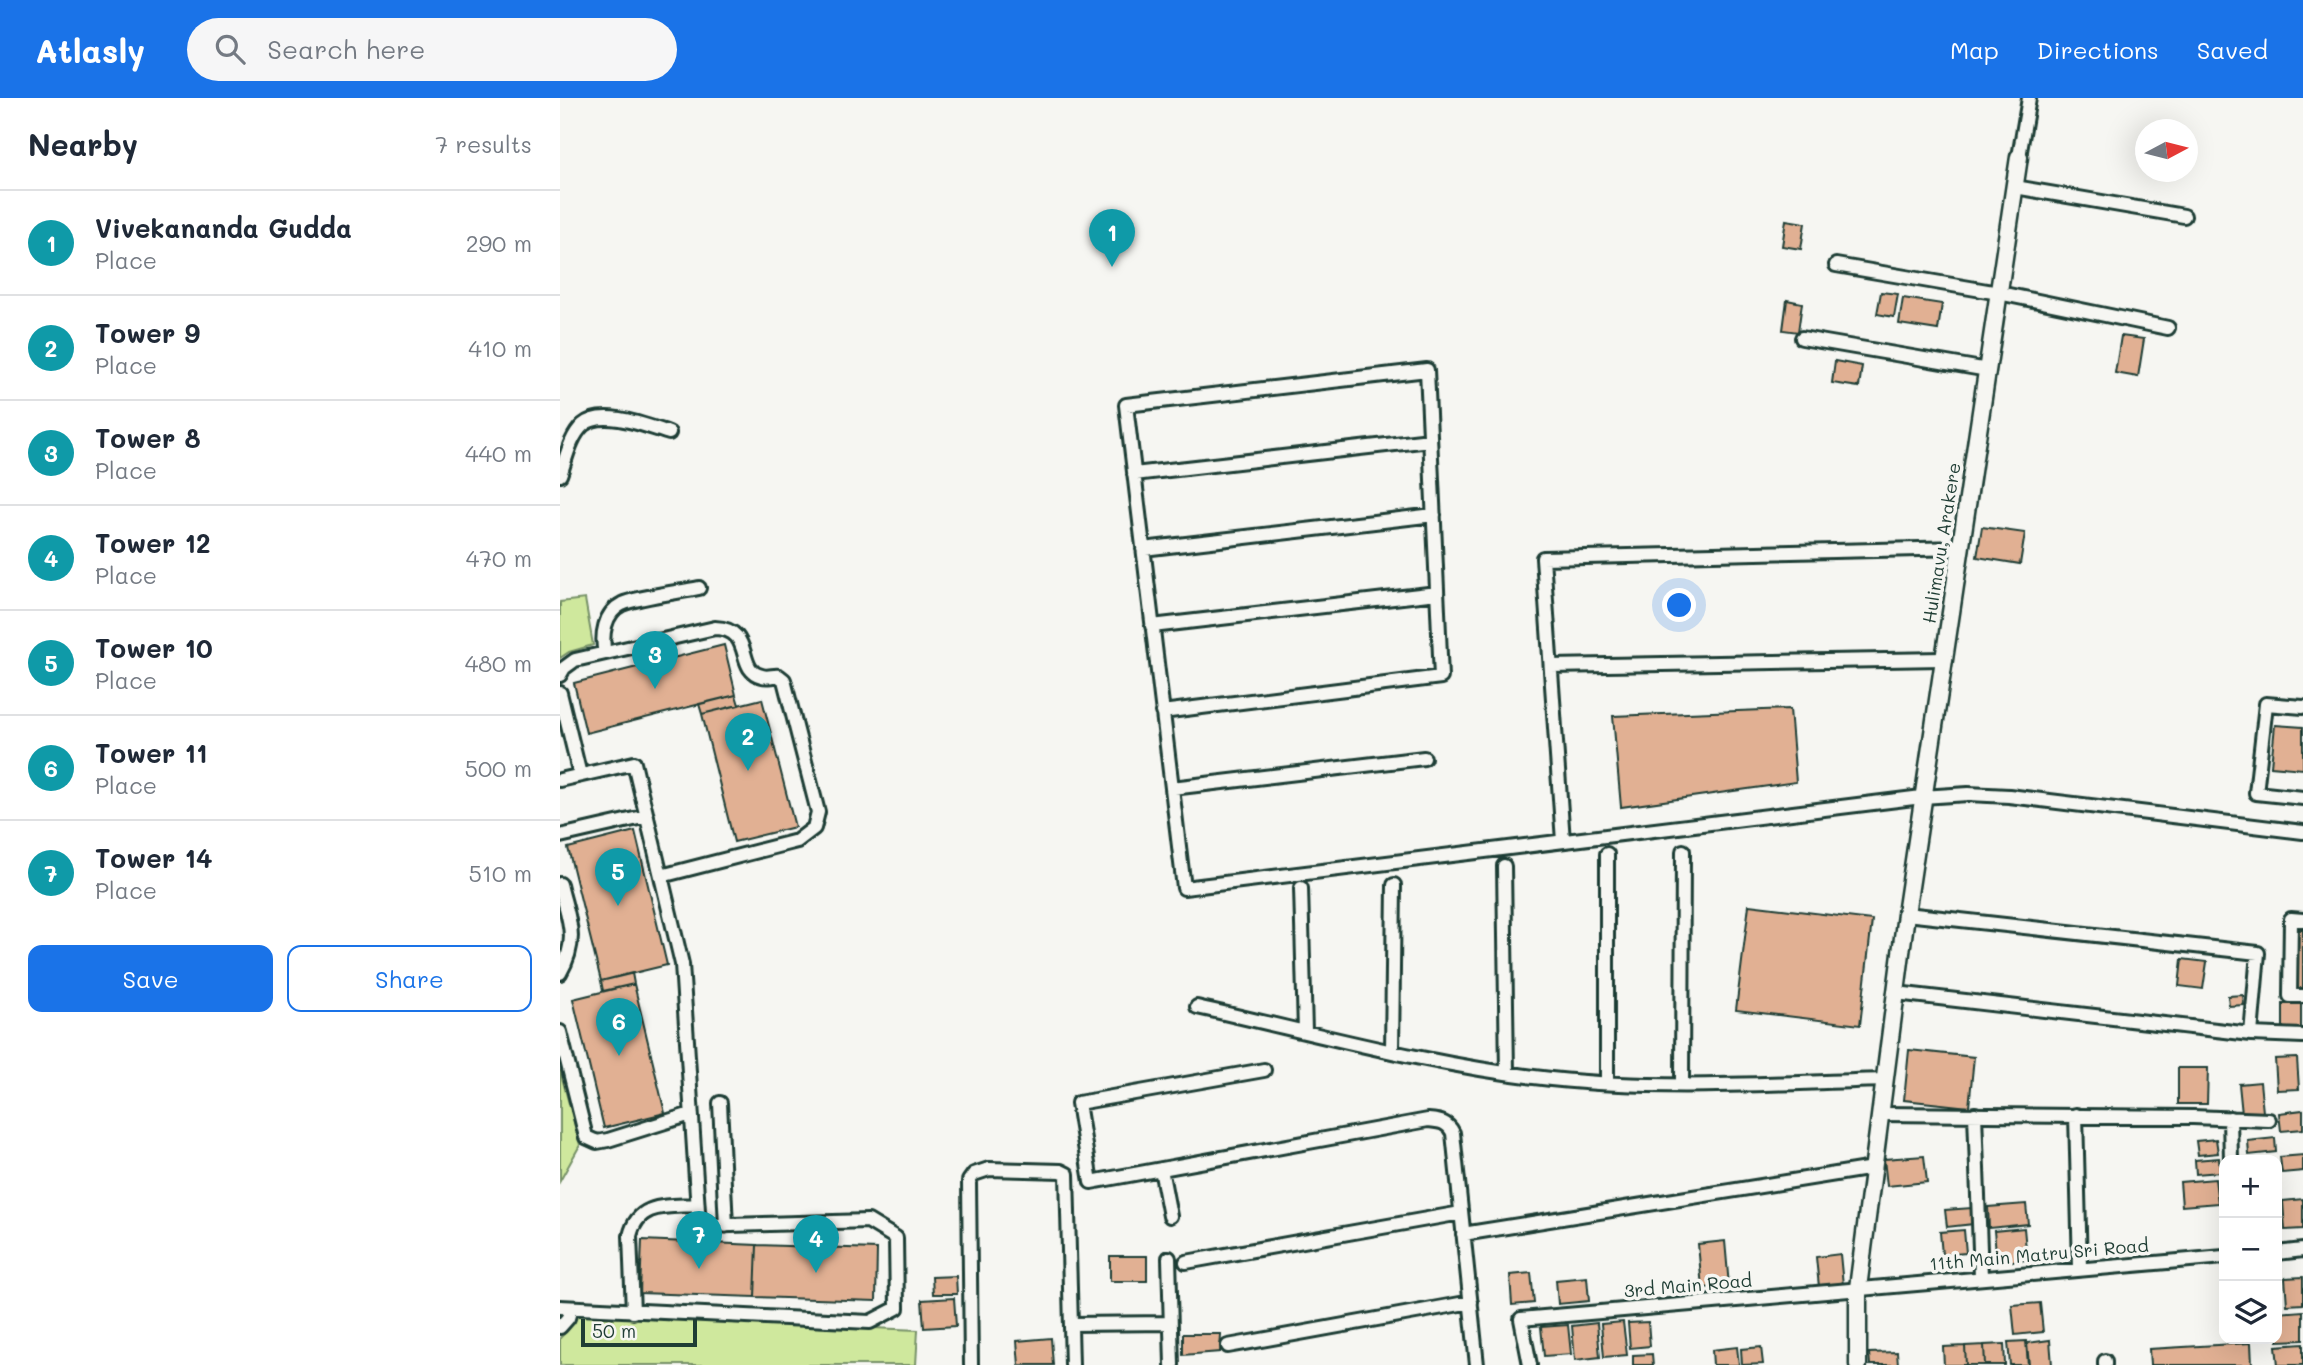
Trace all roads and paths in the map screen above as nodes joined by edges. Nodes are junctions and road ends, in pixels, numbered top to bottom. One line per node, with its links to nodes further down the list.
1 (2028, 98): 2 (street, Hulimavu, Arakere)
2 (2019, 157): 3 (street, Hulimavu, Arakere)
3 (2015, 187): 4 (street); 6 (street, Hulimavu, Arakere)
4 (2183, 216)
5 (1836, 265): 6 (street)
6 (1999, 293): 7 (street); 9 (street, Hulimavu, Arakere)
7 (2168, 328)
8 (1802, 338): 9 (street)
9 (1988, 370): 15 (street, Hulimavu, Arakere)
10 (669, 433): 13 (street)
11 (1430, 440): 12 (street); 12 (street); 14 (street)
12 (1134, 474): 16 (street)
13 (560, 475)
14 (1433, 515): 16 (street); 18 (street)
15 (1962, 548): 21 (street, Hulimavu, Arakere); 22 (street)
16 (1143, 550): 19 (street)
17 (699, 588): 20 (street)
18 (1437, 593): 19 (street); 26 (street)
19 (1152, 626): 26 (street)
20 (605, 653): 23 (street); 40 (street)
21 (1943, 659): 22 (street); 31 (street, Hulimavu, Arakere)
22 (1551, 666): 36 (street)
23 (560, 675)
24 (560, 693): 28 (street)
25 (2303, 707): 32 (street)
26 (1163, 712): 30 (street)
27 (1424, 758): 30 (street)
28 (580, 775): 29 (street); 33 (street)
29 (560, 780)
30 (1172, 788): 36 (street)
31 (1922, 797): 34 (street); 36 (street); 44 (street, Hulimavu, Arakere)
32 (2303, 797)
33 (647, 816): 35 (street); 40 (street)
34 (2303, 832)
35 (560, 836)
36 (1563, 841)
37 (1683, 851): 59 (street)
38 (1607, 854): 58 (street)
39 (1504, 866): 56 (street)
40 (661, 877): 61 (street)
41 (560, 884): 46 (street)
42 (1394, 885): 54 (street)
43 (1301, 888): 50 (street)
44 (1906, 914): 47 (street, Hulimavu, Arakere); 52 (street)
45 (2303, 920): 48 (street)
46 (560, 972)
47 (1896, 993): 52 (street); 57 (street, Hulimavu, Arakere)
48 (2303, 996)
49 (1197, 1007): 50 (street)
50 (1305, 1031): 54 (street)
51 (560, 1032): 61 (street)
52 (2251, 1034): 53 (street)
53 (2303, 1036)
54 (1392, 1051): 56 (street)
55 (1264, 1070): 69 (street)
56 (1507, 1073): 58 (street)
57 (1886, 1080): 59 (street); 62 (street, Hulimavu, Arakere)
58 (1607, 1082): 59 (street)
59 (1682, 1084)
60 (720, 1103): 73 (street)
61 (691, 1114): 70 (street)
62 (1880, 1114): 63 (street); 68 (street, Hulimavu, Arakere)
63 (1975, 1114): 64 (street); 81 (street)
64 (2076, 1115): 65 (street); 80 (street)
65 (2230, 1118): 66 (street); 67 (street)
66 (2269, 1120)
67 (2231, 1155)
68 (1873, 1168): 74 (street); 82 (street, Hulimavu, Arakere)
69 (1161, 1169): 71 (street); 72 (street)
70 (697, 1205): 73 (street); 85 (street)
71 (1461, 1213): 74 (street); 79 (street)
72 (1170, 1216)
73 (726, 1226): 85 (street)
74 (1463, 1234): 83 (street)
75 (2303, 1251): 76 (street)
76 (2282, 1252)
77 (2219, 1257): 80 (street, 11th Main Matru Sri Road)
78 (1169, 1258): 86 (street)
79 (1186, 1262)
80 (2080, 1268): 81 (street, 11th Main Matru Sri Road)
81 (1981, 1277): 82 (street, 11th Main Matru Sri Road)
82 (1858, 1288): 94 (street, 3rd Main Road); 95 (street, Hulimavu, Arakere)
83 (1471, 1302): 89 (street); 93 (street)
84 (566, 1308): 85 (street); 88 (street)
85 (633, 1312)
86 (1170, 1323): 87 (street); 92 (street)
87 (1072, 1324): 90 (street); 91 (street)
88 (560, 1327)
89 (1228, 1346)
90 (971, 1365)
91 (1072, 1365)
92 (1171, 1365)
93 (1477, 1365)
94 (1530, 1365)
95 (1858, 1365)

